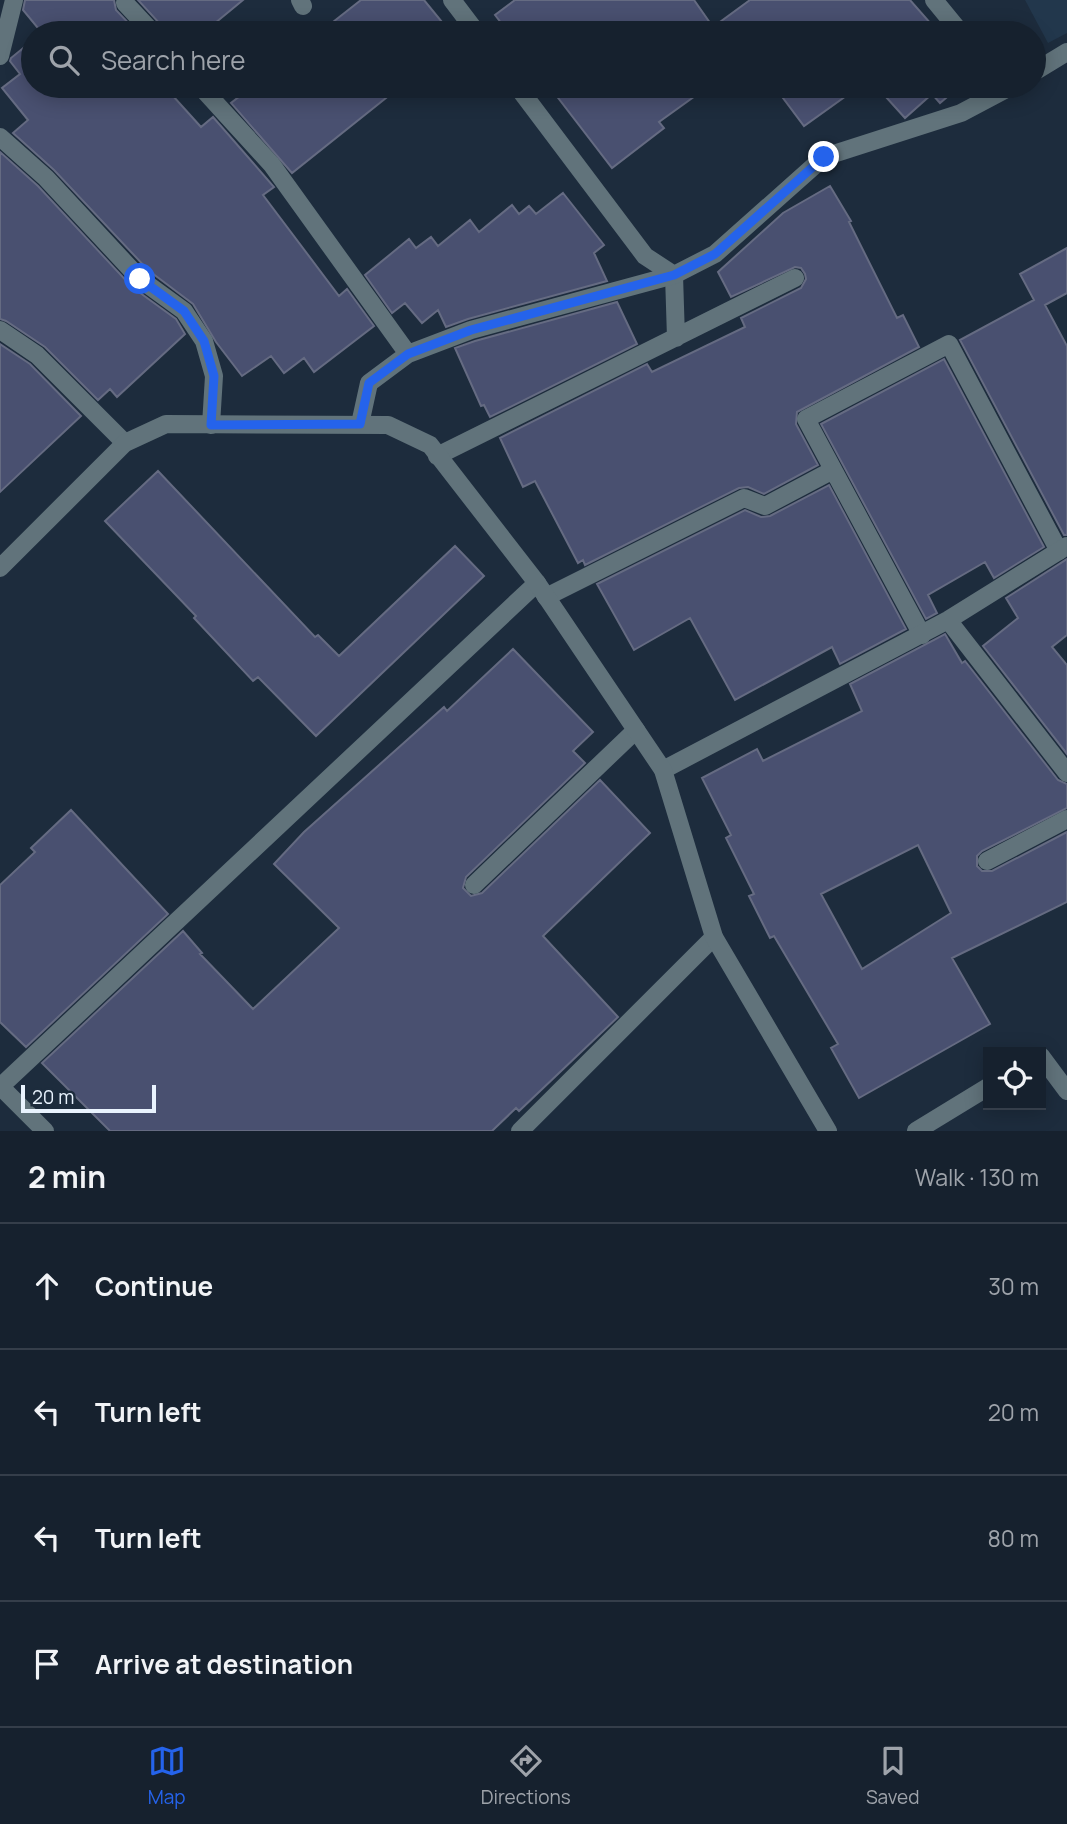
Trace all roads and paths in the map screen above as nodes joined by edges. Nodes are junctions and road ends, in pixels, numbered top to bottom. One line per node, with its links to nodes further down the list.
1 (14, 0): 9 (street)
2 (452, 0): 6 (street)
3 (934, 0): 7 (street)
4 (125, 2): 5 (street)
5 (142, 21)
6 (468, 21)
7 (951, 21)
8 (1067, 52): 10 (street)
9 (0, 56)
10 (1046, 65)
11 (211, 98): 19 (street)
12 (526, 98): 15 (street)
13 (988, 98): 15 (street)
14 (0, 137): 21 (street)
15 (674, 275): 18 (street); 19 (street)
16 (795, 278): 18 (street)
17 (0, 330): 22 (street)
18 (676, 338): 23 (street)
19 (408, 354): 20 (street)
20 (360, 424): 21 (street); 23 (street)
21 (211, 425): 22 (street)
22 (125, 443): 26 (street)
23 (438, 456): 27 (street)
24 (833, 470): 25 (street); 27 (street); 29 (street)
25 (1063, 549): 28 (street)
26 (0, 568)
27 (542, 590): 30 (street); 38 (street)
28 (948, 621): 29 (street); 32 (street)
29 (922, 635): 31 (street)
30 (636, 730): 31 (street); 35 (street)
31 (663, 770): 36 (street)
32 (1067, 773)
33 (1067, 820): 34 (street)
34 (987, 861)
35 (474, 885)
36 (714, 937): 42 (street); 43 (street)
37 (1046, 1063): 40 (street)
38 (0, 1087): 41 (street)
39 (983, 1090): 44 (street)
40 (1067, 1091)
41 (46, 1131)
42 (520, 1131)
43 (828, 1131)
44 (916, 1131)

